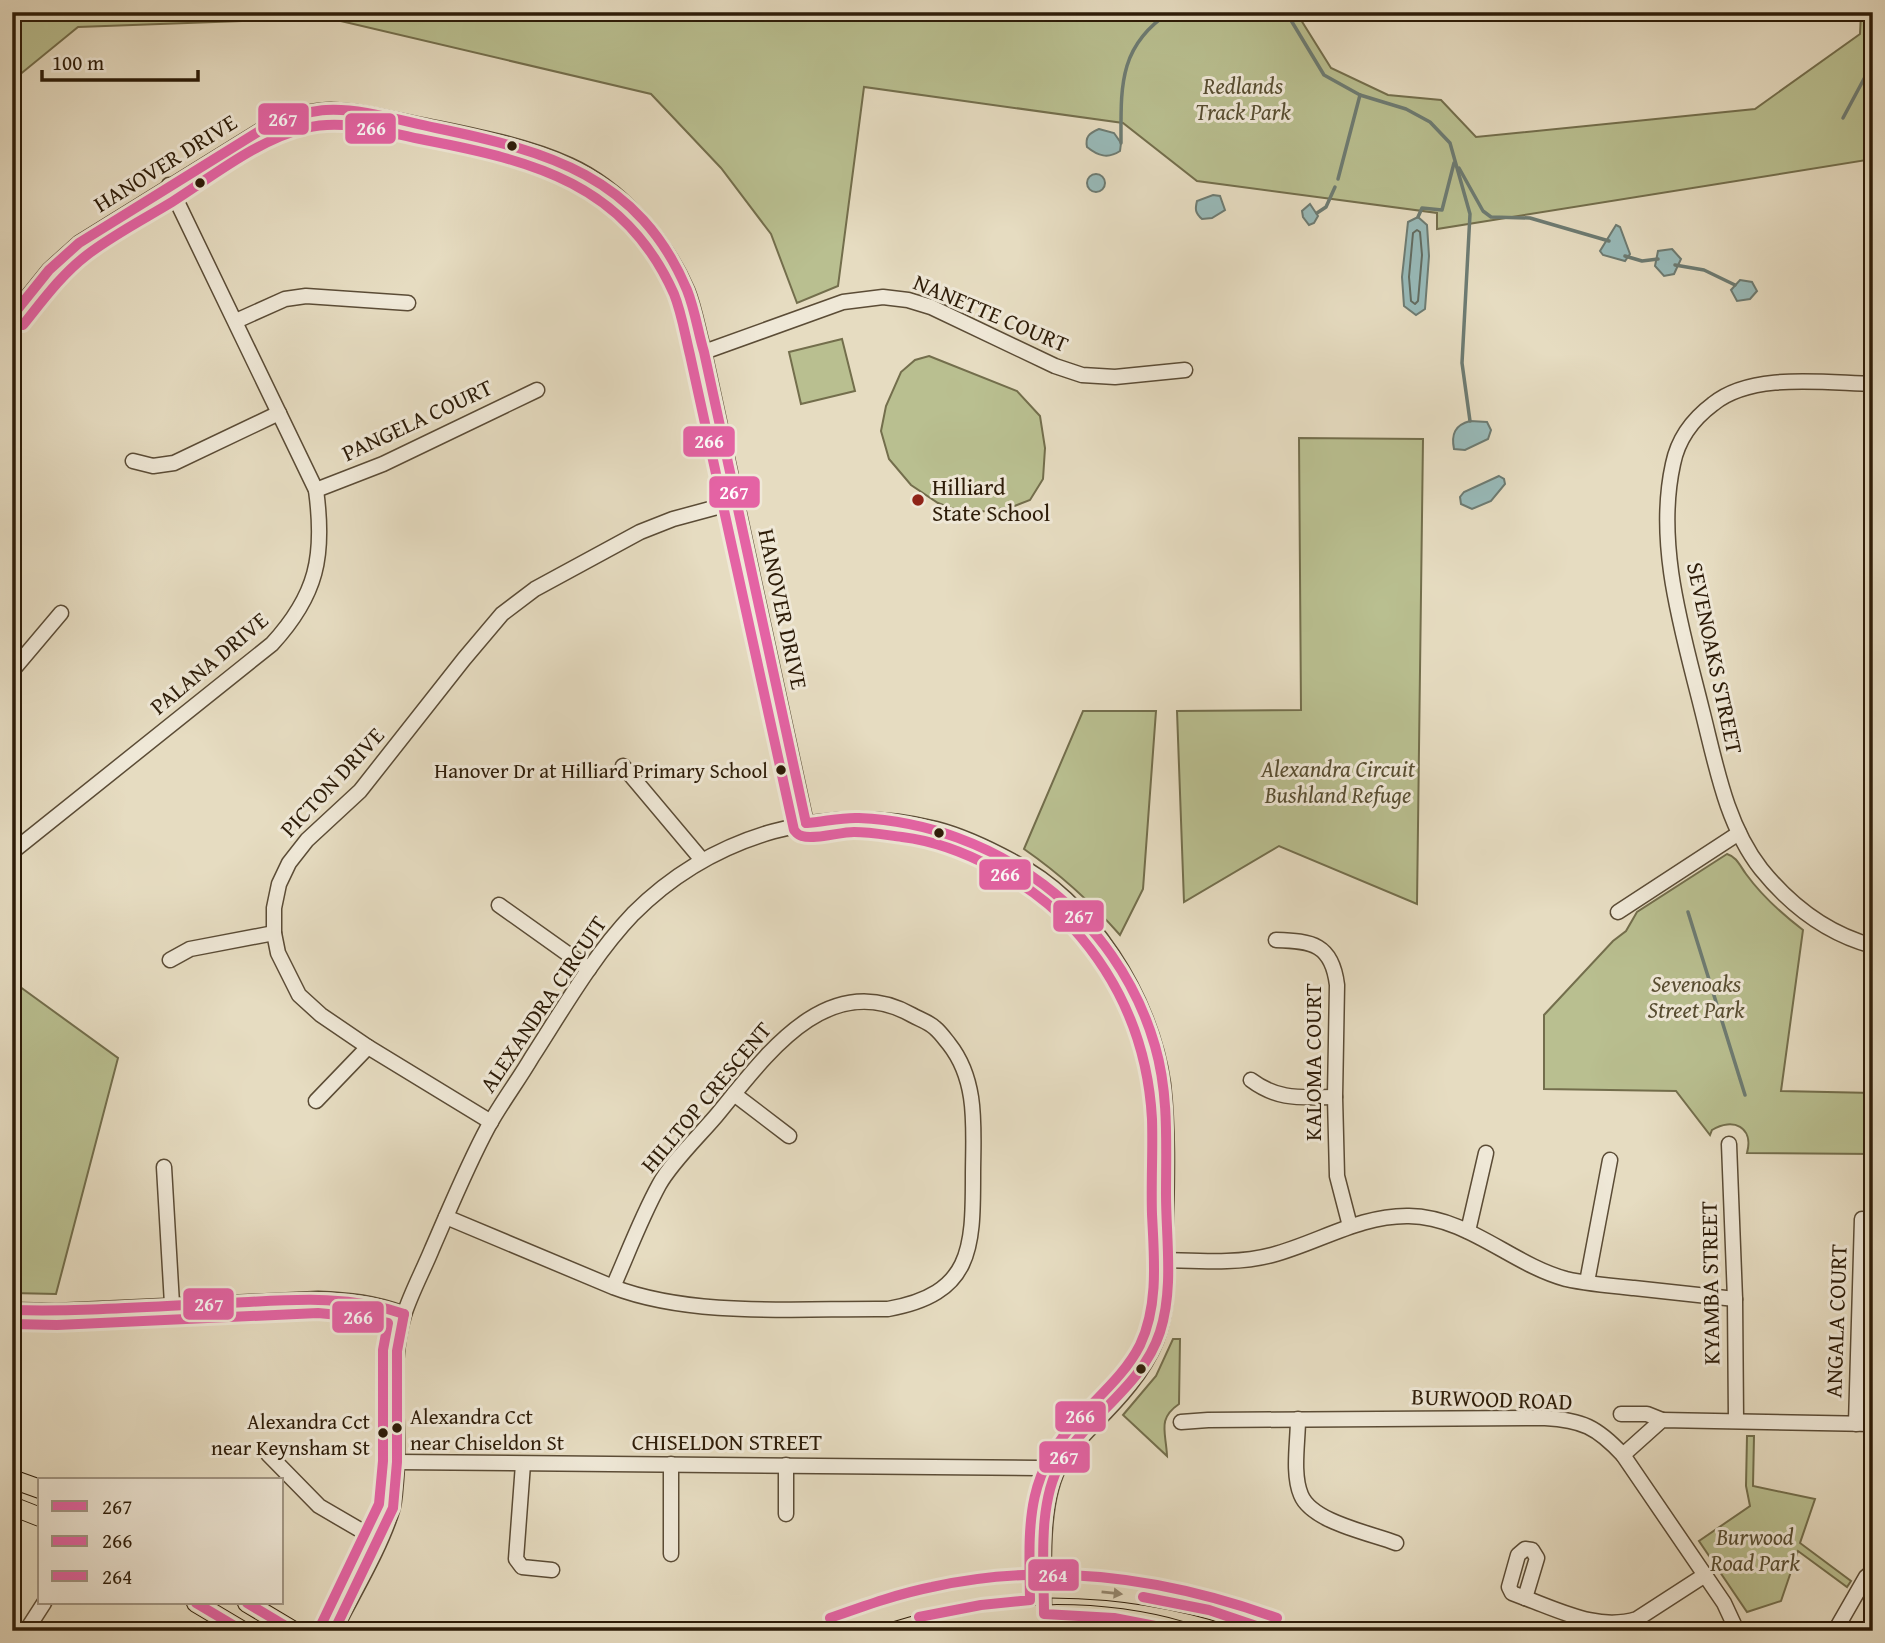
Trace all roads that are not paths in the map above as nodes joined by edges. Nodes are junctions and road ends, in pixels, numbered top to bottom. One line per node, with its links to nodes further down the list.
1 (169, 185): 3 (street, HANOVER DRIVE); 4 (street, PALANA DRIVE); 5 (street, HANOVER DRIVE)
2 (408, 303): 4 (street)
3 (12, 316)
4 (236, 321): 9 (street, PALANA DRIVE)
5 (704, 352): 6 (street, NANETTE COURT); 12 (street, HANOVER DRIVE)
6 (1185, 370)
7 (1873, 384): 17 (street, SEVENOAKS STREET)
8 (537, 390): 11 (street, PANGELA COURT)
9 (279, 413): 10 (street); 11 (street, PALANA DRIVE)
10 (133, 461)
11 (316, 490): 18 (street, PALANA DRIVE)
12 (736, 502): 16 (street, HANOVER DRIVE); 22 (street, PICTON DRIVE)
13 (61, 612): 14 (street)
14 (12, 671)
15 (623, 766): 19 (street)
16 (806, 823): 19 (street, ALEXANDRA CIRCUIT); 42 (street, ALEXANDRA CIRCUIT)
17 (1739, 833): 21 (street); 24 (street, SEVENOAKS STREET)
18 (12, 852)
19 (702, 860): 26 (street, ALEXANDRA CIRCUIT)
20 (499, 905): 26 (street)
21 (1618, 912)
22 (274, 933): 25 (street); 27 (street, PICTON DRIVE)
23 (1276, 940): 30 (street, KALOMA COURT)
24 (1873, 946)
25 (170, 960)
26 (589, 969): 32 (street, ALEXANDRA CIRCUIT)
27 (368, 1047): 31 (street); 32 (street, PICTON DRIVE)
28 (1251, 1080): 30 (street)
29 (734, 1094): 33 (street); 44 (street, HILLTOP CRESCENT); 44 (street, HILLTOP CRESCENT)
30 (1335, 1097): 40 (street, KALOMA COURT)
31 (316, 1101)
32 (491, 1122): 38 (street, ALEXANDRA CIRCUIT)
33 (789, 1136)
34 (1729, 1144): 46 (street, KYAMBA STREET)
35 (1486, 1153): 41 (street)
36 (1610, 1160): 43 (street)
37 (164, 1167): 47 (street)
38 (446, 1217): 44 (street, HILLTOP CRESCENT); 49 (street, ALEXANDRA CIRCUIT)
39 (1862, 1219): 45 (street, ANGALA COURT)
40 (1350, 1226): 41 (street); 42 (street)
41 (1468, 1231): 43 (street)
42 (1166, 1260): 63 (street, ALEXANDRA CIRCUIT)
43 (1587, 1282): 46 (street)
44 (613, 1287)
45 (1866, 1287): 55 (street, ANGALA COURT)
46 (1735, 1299): 53 (street, KYAMBA STREET)
47 (172, 1304): 48 (street); 49 (street)
48 (12, 1310)
49 (404, 1314): 59 (street, ALEXANDRA CIRCUIT)
50 (1622, 1414): 52 (street)
51 (1298, 1419): 54 (street, BURWOOD ROAD); 58 (street, BURWOOD ROAD); 70 (street)
52 (1661, 1420): 53 (street); 58 (street)
53 (1736, 1420): 55 (street)
54 (1181, 1422)
55 (1856, 1424): 56 (street)
56 (1873, 1424)
57 (268, 1454): 69 (street)
58 (1623, 1455): 74 (street, BURWOOD ROAD)
59 (397, 1462): 60 (street, CHISELDON STREET); 69 (street, ALEXANDRA CIRCUIT)
60 (523, 1464): 61 (street, CHISELDON STREET); 72 (street)
61 (671, 1464): 62 (street, CHISELDON STREET); 71 (street)
62 (786, 1465): 63 (street, CHISELDON STREET); 67 (street)
63 (1055, 1474): 75 (street, ALEXANDRA CIRCUIT)
64 (12, 1479): 65 (main road)
65 (38, 1488)
66 (12, 1506): 68 (main road)
67 (786, 1514)
68 (38, 1516)
69 (379, 1541): 84 (street, ALEXANDRA CIRCUIT)
70 (1396, 1542)
71 (671, 1553)
72 (552, 1570)
73 (1873, 1571): 90 (street)
74 (1705, 1574): 76 (street); 89 (street, BURWOOD ROAD)
75 (1044, 1589): 80 (street, ALEXANDRA CIRCUIT); 85 (main road); 88 (main road, one-way to 88)
76 (1525, 1598)
77 (43, 1604): 81 (street)
78 (199, 1604): 82 (main road)
79 (249, 1604): 83 (main road)
80 (1044, 1614): 86 (main road); 87 (main road)
81 (26, 1631)
82 (243, 1631)
83 (294, 1631)
84 (334, 1631)
85 (835, 1631)
86 (922, 1631)
87 (1182, 1631)
88 (1272, 1631)
89 (1738, 1631)
90 (1835, 1631)

